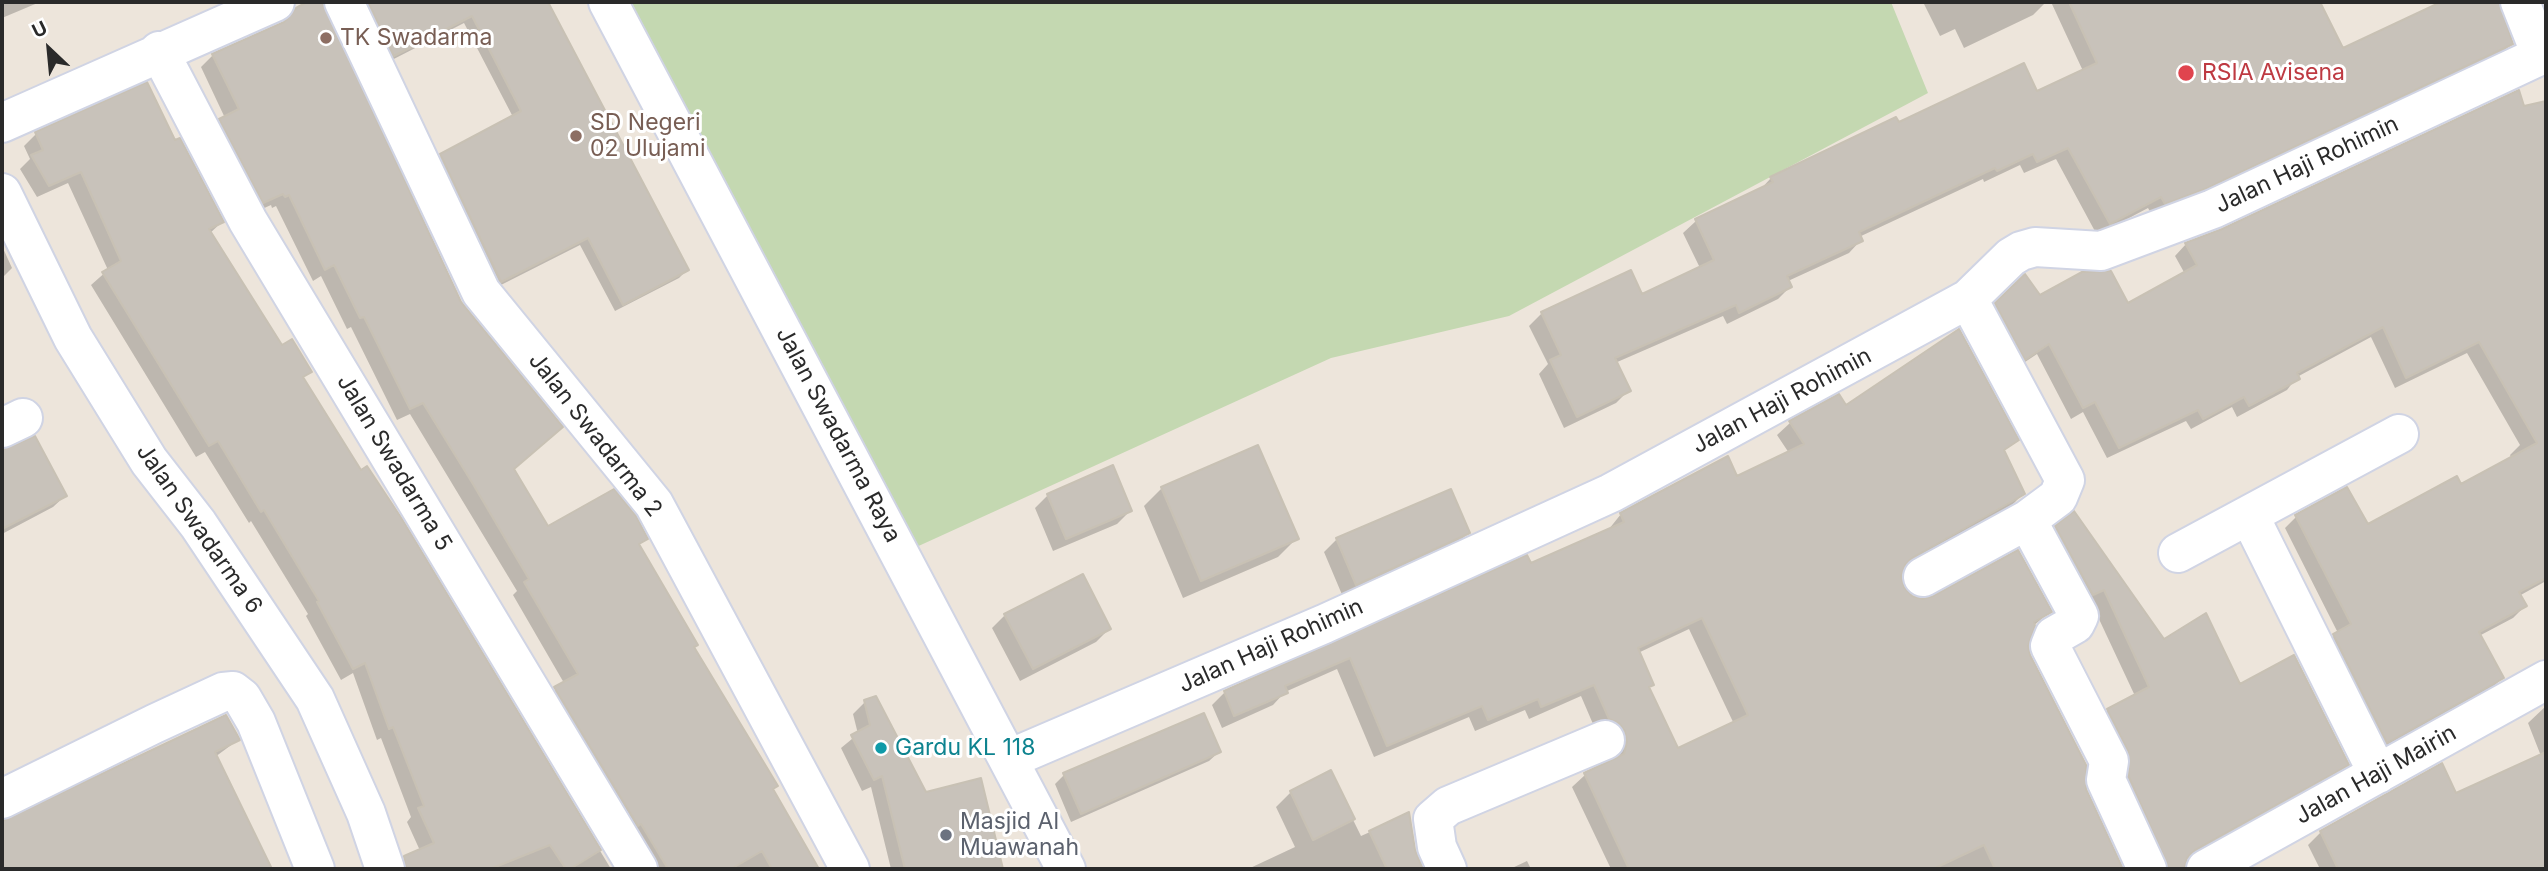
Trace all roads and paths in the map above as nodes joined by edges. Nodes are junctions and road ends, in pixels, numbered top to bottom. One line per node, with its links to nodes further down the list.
1 (275, 2): 5 (street)
2 (344, 2): 23 (street, Jalan Swadarma 2)
3 (608, 2): 17 (street, Jalan Swadarma Raya)
4 (2520, 2): 6 (street)
5 (159, 51): 7 (street); 22 (street, Jalan Swadarma 5)
6 (2543, 54): 9 (street, Jalan Haji Rohimin)
7 (2, 123)
8 (2, 193): 21 (street, Jalan Swadarma 6)
9 (1968, 299): 12 (street); 17 (street, Jalan Haji Rohimin)
10 (2399, 434): 11 (street)
11 (2249, 515): 13 (street); 18 (street)
12 (2027, 520): 14 (street); 26 (street)
13 (2178, 553)
14 (1923, 577)
15 (2546, 680): 18 (street, Jalan Haji Mairin)
16 (1605, 740): 25 (street)
17 (1009, 759): 24 (street, Jalan Swadarma Raya)
18 (2378, 774): 27 (street, Jalan Haji Mairin)
19 (2, 799): 20 (street)
20 (314, 869)
21 (385, 869)
22 (638, 869)
23 (850, 869)
24 (1066, 869)
25 (1447, 869)
26 (2147, 869)
27 (2206, 869)

